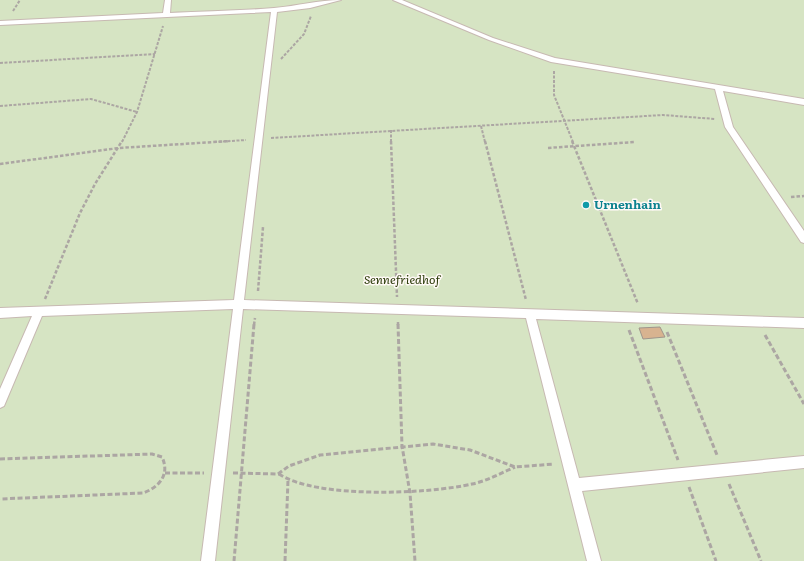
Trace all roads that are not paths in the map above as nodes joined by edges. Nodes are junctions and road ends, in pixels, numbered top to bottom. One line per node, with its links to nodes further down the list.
1 (168, 0): 5 (lane)
2 (338, 0): 4 (lane)
3 (396, 0): 7 (lane)
4 (274, 10): 5 (lane); 10 (lane)
5 (166, 16): 6 (lane)
6 (0, 23)
7 (718, 88): 8 (lane); 9 (lane)
8 (804, 102)
9 (804, 239)
10 (238, 304): 11 (lane); 13 (lane); 18 (lane)
11 (39, 312): 12 (lane); 15 (lane)
12 (0, 313)
13 (530, 314): 14 (lane); 17 (lane)
14 (804, 323)
15 (0, 402)
16 (804, 462): 17 (lane)
17 (575, 485): 19 (lane)
18 (208, 561)
19 (594, 561)

